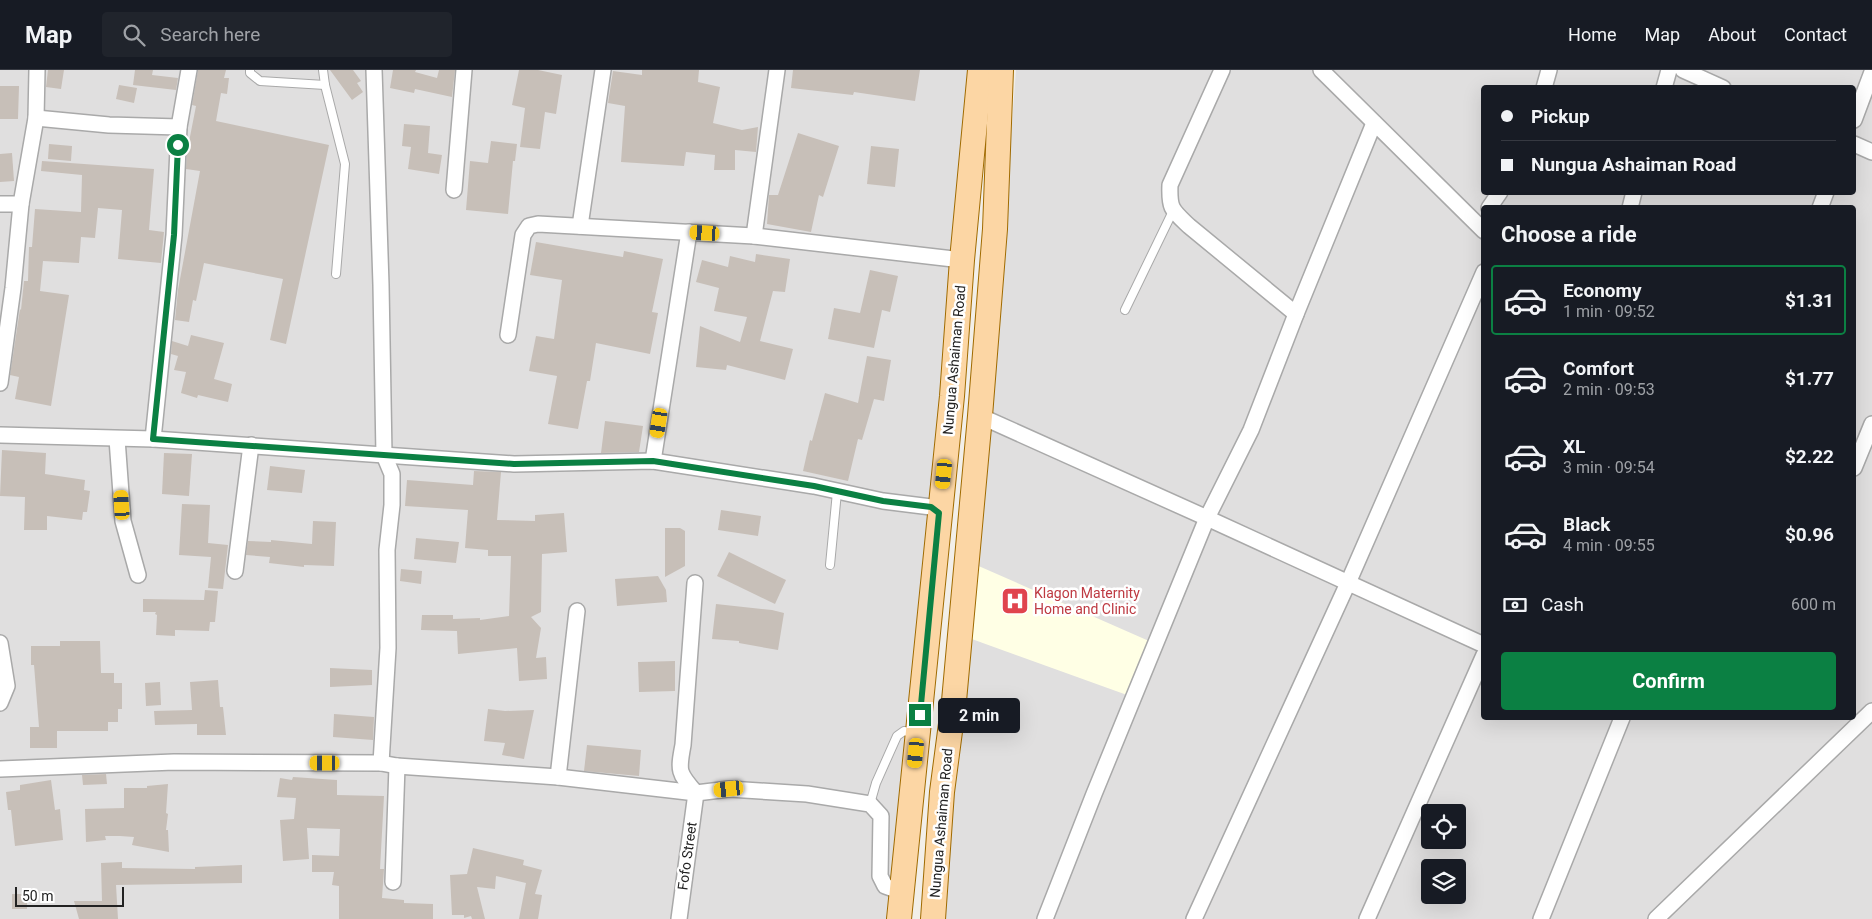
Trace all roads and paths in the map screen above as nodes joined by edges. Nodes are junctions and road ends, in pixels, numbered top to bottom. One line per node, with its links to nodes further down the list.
1 (37, 70): 22 (street)
2 (190, 70): 24 (street)
3 (250, 70): 17 (lane)
4 (323, 70): 17 (lane)
5 (374, 70): 48 (street)
6 (464, 70): 27 (street)
7 (603, 70): 32 (street)
8 (776, 70): 34 (street)
9 (980, 70): 35 (main road, Nungua Ashaiman Road)
10 (1001, 70): 42 (main road, Nungua Ashaiman Road)
11 (1222, 70): 30 (street)
12 (1549, 70): 18 (street)
13 (1669, 70): 19 (street)
14 (1683, 70): 20 (street)
15 (1324, 71): 23 (street)
16 (1872, 72): 21 (street)
17 (324, 85): 36 (lane)
18 (1545, 85)
19 (1665, 85)
20 (1716, 85)
21 (1856, 115)
22 (36, 118): 24 (street); 29 (street)
23 (1374, 123): 31 (street); 39 (street)
24 (179, 127): 46 (street)
25 (1856, 145): 26 (street)
26 (1872, 152)
27 (454, 190)
28 (0, 204): 29 (street)
29 (21, 204): 41 (street)
30 (1173, 211): 38 (lane); 39 (street)
31 (1481, 222)
32 (580, 226): 33 (street); 40 (street)
33 (689, 232): 34 (street); 49 (street)
34 (754, 236): 35 (street)
35 (962, 260): 52 (main road, Nungua Ashaiman Road)
36 (336, 274)
37 (1481, 279): 58 (street)
38 (1125, 310)
39 (1296, 314): 53 (street)
40 (508, 335)
41 (0, 383)
42 (980, 416): 53 (street); 77 (main road, Nungua Ashaiman Road)
43 (1872, 424): 50 (street)
44 (0, 435): 45 (street)
45 (117, 438): 46 (street); 56 (street)
46 (153, 439): 47 (street)
47 (251, 446): 48 (street); 55 (street)
48 (384, 455): 49 (street); 67 (street)
49 (653, 461): 51 (street)
50 (1856, 463)
51 (838, 492): 52 (street); 54 (lane)
52 (939, 513): 66 (main road, Nungua Ashaiman Road)
53 (1207, 518): 58 (street); 78 (street)
54 (830, 566)
55 (235, 571)
56 (138, 575)
57 (695, 583): 71 (street)
58 (1348, 583): 61 (street); 79 (street)
59 (577, 612): 70 (street)
60 (0, 643): 63 (street)
61 (1481, 645)
62 (1481, 662): 80 (street)
63 (0, 704)
64 (1872, 711): 82 (street)
65 (1621, 720): 81 (street)
66 (918, 733): 72 (lane); 74 (main road, Nungua Ashaiman Road)
67 (381, 764): 68 (street); 69 (street)
68 (397, 766): 70 (street); 73 (street)
69 (0, 769)
70 (558, 777): 71 (street)
71 (696, 793): 72 (street); 75 (street, Fofo Street)
72 (870, 804): 74 (street)
73 (393, 882)
74 (902, 892): 76 (main road, Nungua Ashaiman Road)
75 (679, 919)
76 (899, 919)
77 (933, 919)
78 (1045, 919)
79 (1194, 919)
80 (1367, 919)
81 (1541, 919)
82 (1656, 919)

